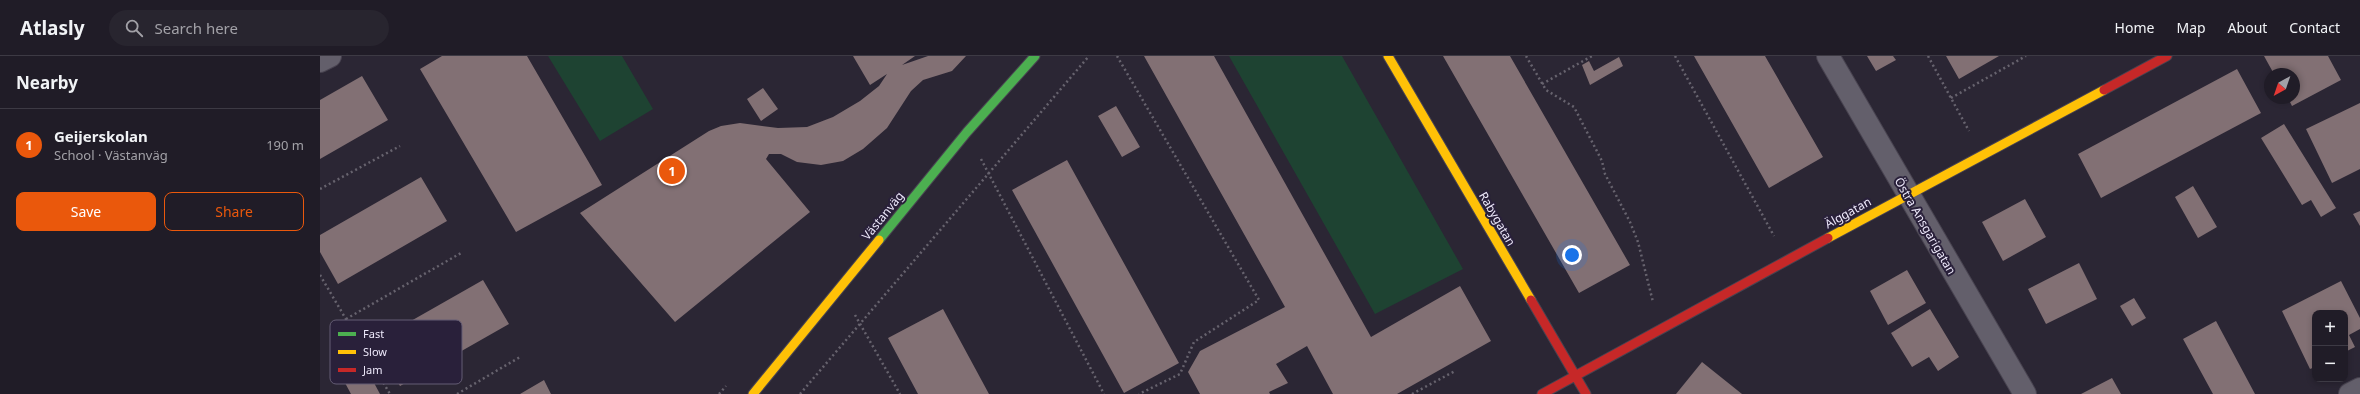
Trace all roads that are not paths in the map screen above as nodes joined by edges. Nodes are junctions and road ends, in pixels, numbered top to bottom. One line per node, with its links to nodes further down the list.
1 (330, 56): 6 (street)
2 (1035, 56): 10 (street, Västanväg)
3 (1388, 56): 8 (street, Rabygatan)
4 (1828, 56): 7 (street, Östra Ansgarigatan)
5 (2167, 56): 7 (street, Älggatan)
6 (320, 61)
7 (1907, 194): 8 (street, Älggatan); 13 (street, Östra Ansgarigatan)
8 (1575, 376): 11 (street, Älggatan); 12 (street, Rabygatan)
9 (2360, 389): 14 (street)
10 (753, 394)
11 (1542, 394)
12 (1586, 394)
13 (2025, 394)
14 (2350, 394)

